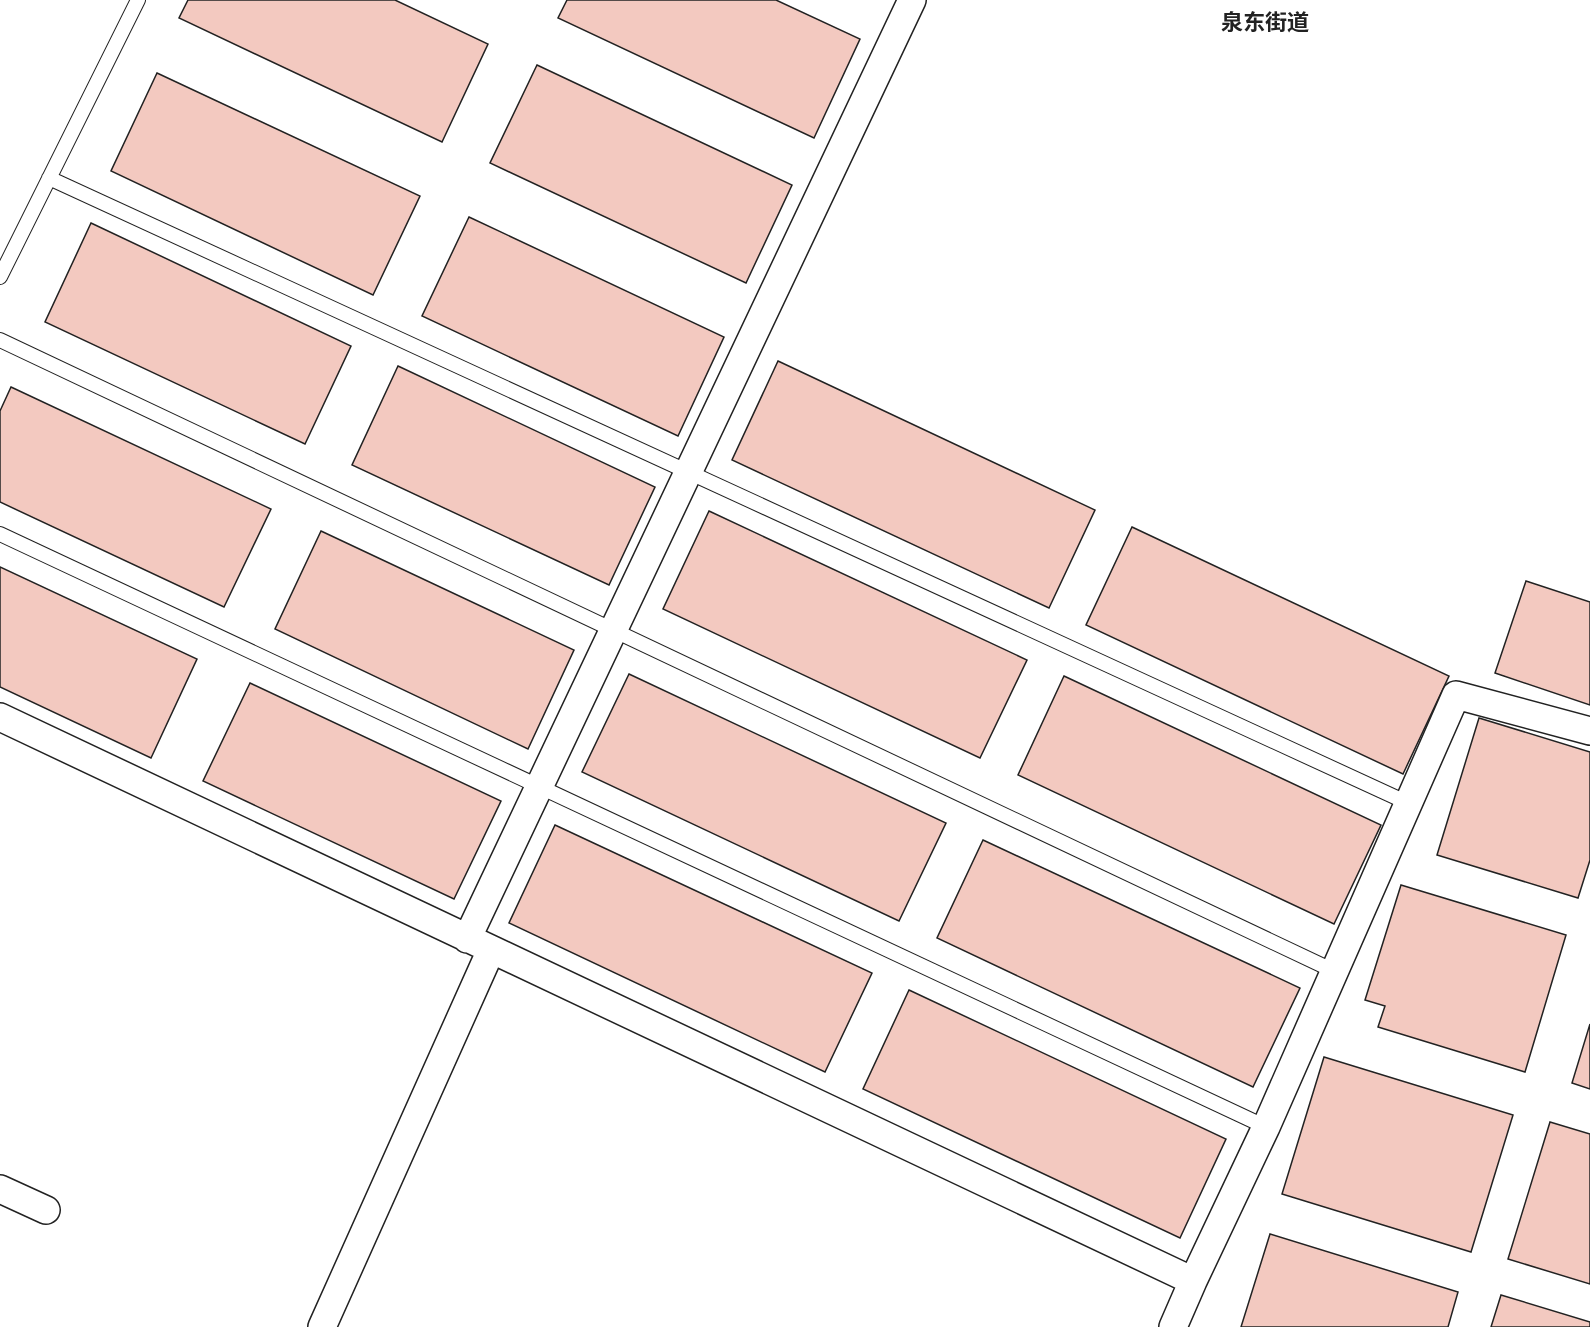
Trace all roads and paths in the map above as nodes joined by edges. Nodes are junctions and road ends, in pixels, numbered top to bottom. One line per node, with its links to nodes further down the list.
1 (138, 0): 3 (lane)
2 (912, 0): 6 (street)
3 (49, 178): 4 (lane); 6 (lane)
4 (0, 277)
5 (0, 340): 8 (lane)
6 (689, 472): 8 (street); 12 (lane)
7 (0, 534): 11 (lane)
8 (614, 630): 11 (street); 14 (lane)
9 (0, 717): 13 (street)
10 (1590, 731): 12 (street)
11 (540, 787): 13 (street); 15 (lane)
12 (1408, 803): 14 (street)
13 (479, 944): 18 (street); 19 (street)
14 (1334, 971): 15 (street)
15 (1266, 1126): 18 (street)
16 (0, 1189): 17 (street)
17 (46, 1210)
18 (1193, 1281): 20 (street)
19 (322, 1327)
20 (1173, 1327)

